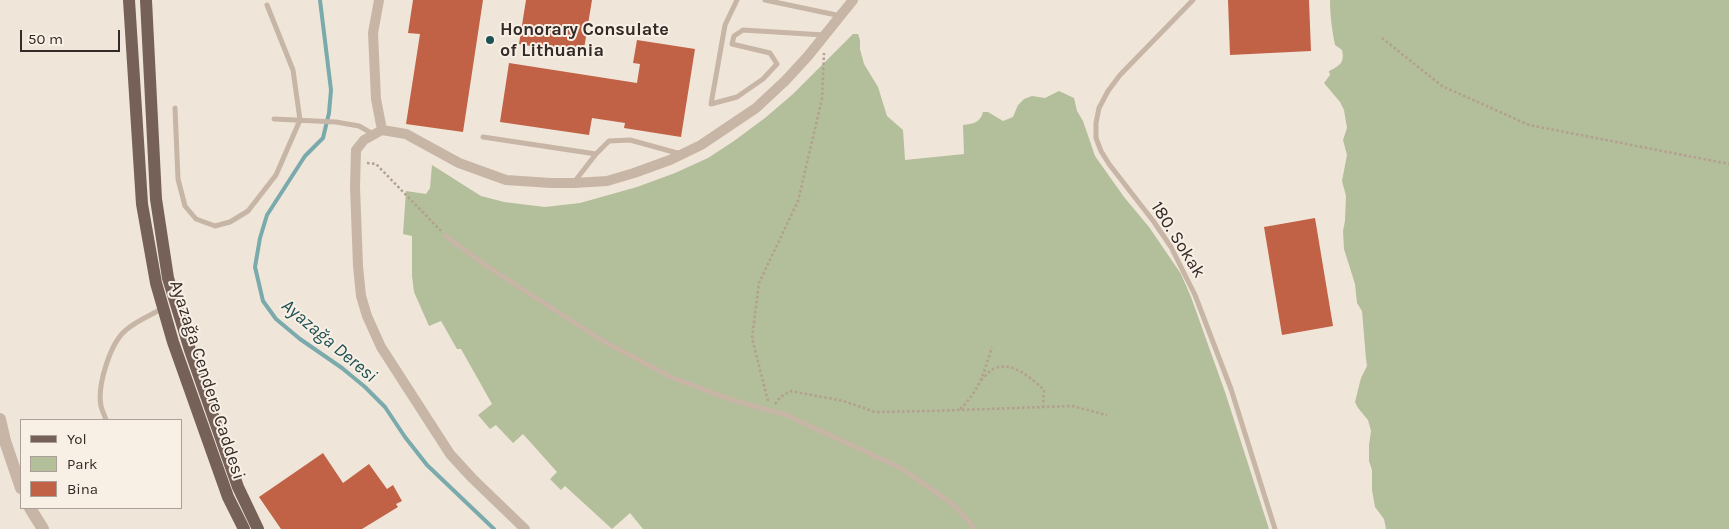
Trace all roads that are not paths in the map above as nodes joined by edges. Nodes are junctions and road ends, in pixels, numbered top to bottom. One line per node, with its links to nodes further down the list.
1 (129, 0): 20 (main road, Ayazağa Cendere Caddesi)
2 (146, 0): 27 (main road, Ayazağa Cendere Caddesi)
3 (379, 0): 14 (street)
4 (737, 0): 10 (lane)
5 (765, 0): 9 (lane)
6 (1193, 0): 30 (lane, 180. Sokak)
7 (851, 2): 9 (street)
8 (267, 5): 13 (lane)
9 (841, 16): 10 (street)
10 (825, 35): 17 (street)
11 (175, 108): 13 (lane)
12 (274, 119): 13 (lane)
13 (300, 120): 14 (lane)
14 (378, 132): 18 (street); 28 (street)
15 (482, 137): 16 (lane)
16 (596, 154): 17 (lane); 18 (lane)
17 (681, 154): 18 (street)
18 (574, 183)
19 (446, 236): 29 (lane)
20 (163, 308): 22 (lane); 26 (main road, Ayazağa Cendere Caddesi)
21 (0, 419): 23 (street)
22 (106, 419)
23 (20, 485)
24 (31, 509): 25 (street)
25 (43, 529)
26 (244, 529)
27 (258, 529)
28 (525, 529)
29 (975, 529)
30 (1275, 529)

